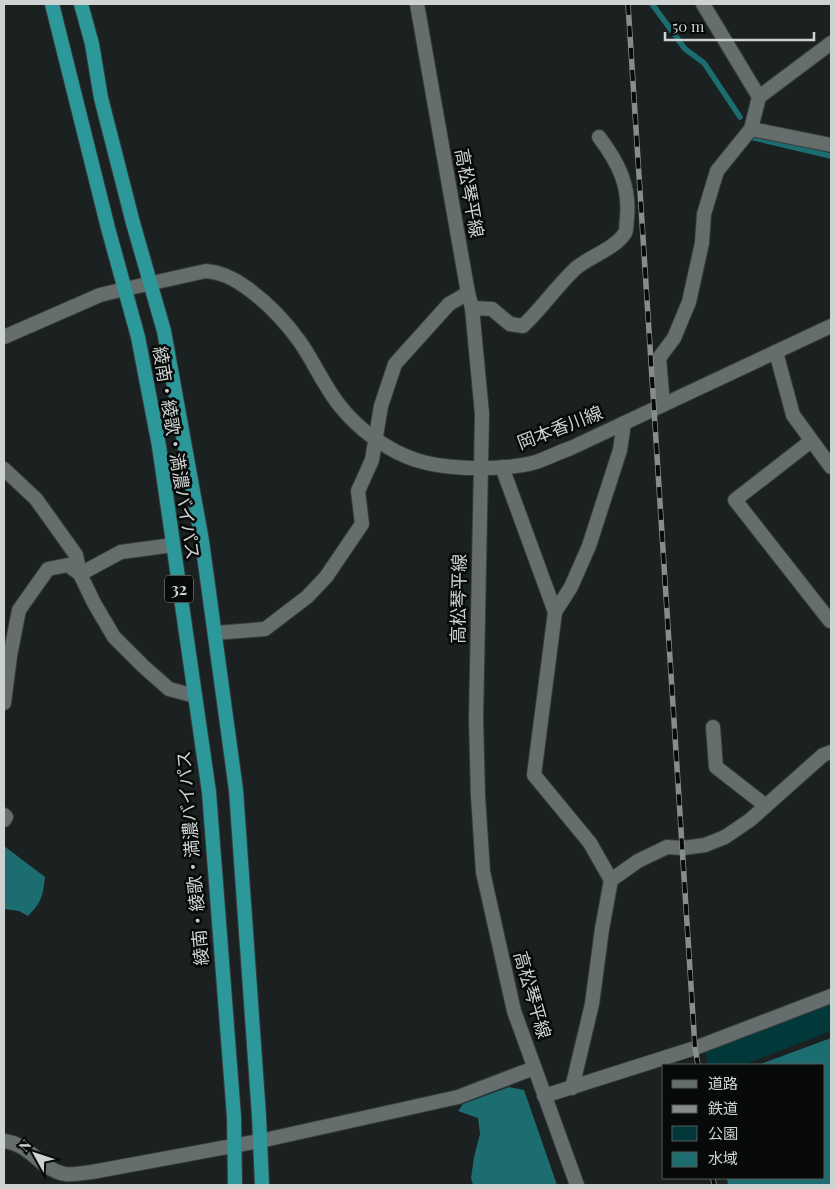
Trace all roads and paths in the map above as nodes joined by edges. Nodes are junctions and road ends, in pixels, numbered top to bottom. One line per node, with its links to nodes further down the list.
1 (52, 4): 11 (highway, 綾南・綾歌・満濃バイパス / 32)
2 (81, 4): 10 (highway, 綾南・綾歌・満濃バイパス / 32)
3 (417, 4): 12 (street, 高松琴平線)
4 (703, 4): 6 (street)
5 (831, 43): 6 (street)
6 (759, 97): 7 (street)
7 (751, 129): 9 (street); 17 (street)
8 (599, 137): 13 (street)
9 (831, 146)
10 (150, 283): 11 (street, 岡本香川線); 19 (street, 岡本香川線); 29 (highway, 綾南・綾歌・満濃バイパス / 32)
11 (125, 289): 15 (street, 岡本香川線); 25 (highway, 綾南・綾歌・満濃バイパス / 32)
12 (468, 293): 13 (street, 高松琴平線); 19 (street)
13 (472, 308): 23 (street, 高松琴平線)
14 (831, 326): 16 (street, 岡本香川線)
15 (4, 337)
16 (776, 352): 17 (street, 岡本香川線); 20 (street)
17 (663, 405): 18 (street, 岡本香川線)
18 (624, 424): 21 (street, 岡本香川線); 27 (street)
19 (376, 440): 23 (street, 岡本香川線); 29 (street)
20 (811, 442): 22 (street); 28 (street)
21 (502, 467): 23 (street, 岡本香川線); 27 (street)
22 (831, 467)
23 (480, 468): 39 (street, 高松琴平線)
24 (4, 469): 26 (street)
25 (173, 545): 26 (street); 30 (highway, 綾南・綾歌・満濃バイパス / 32)
26 (80, 574): 30 (street); 31 (street)
27 (555, 612): 37 (street)
28 (831, 620)
29 (215, 633): 43 (highway, 綾南・綾歌・満濃バイパス / 32)
30 (195, 696): 44 (highway, 綾南・綾歌・満濃バイパス / 32)
31 (4, 703)
32 (714, 727): 34 (street)
33 (831, 752): 34 (street)
34 (766, 806): 37 (street)
35 (4, 815): 36 (street)
36 (4, 820)
37 (611, 880): 40 (street)
38 (831, 996): 40 (street)
39 (534, 1068): 41 (street, 高松琴平線); 43 (street)
40 (572, 1088): 41 (street)
41 (544, 1096): 47 (street, 高松琴平線)
42 (4, 1141): 44 (street)
43 (260, 1141): 44 (street); 46 (highway, 綾南・綾歌・満濃バイパス / 32)
44 (234, 1146): 45 (highway, 綾南・綾歌・満濃バイパス / 32)
45 (235, 1185)
46 (262, 1185)
47 (577, 1185)

